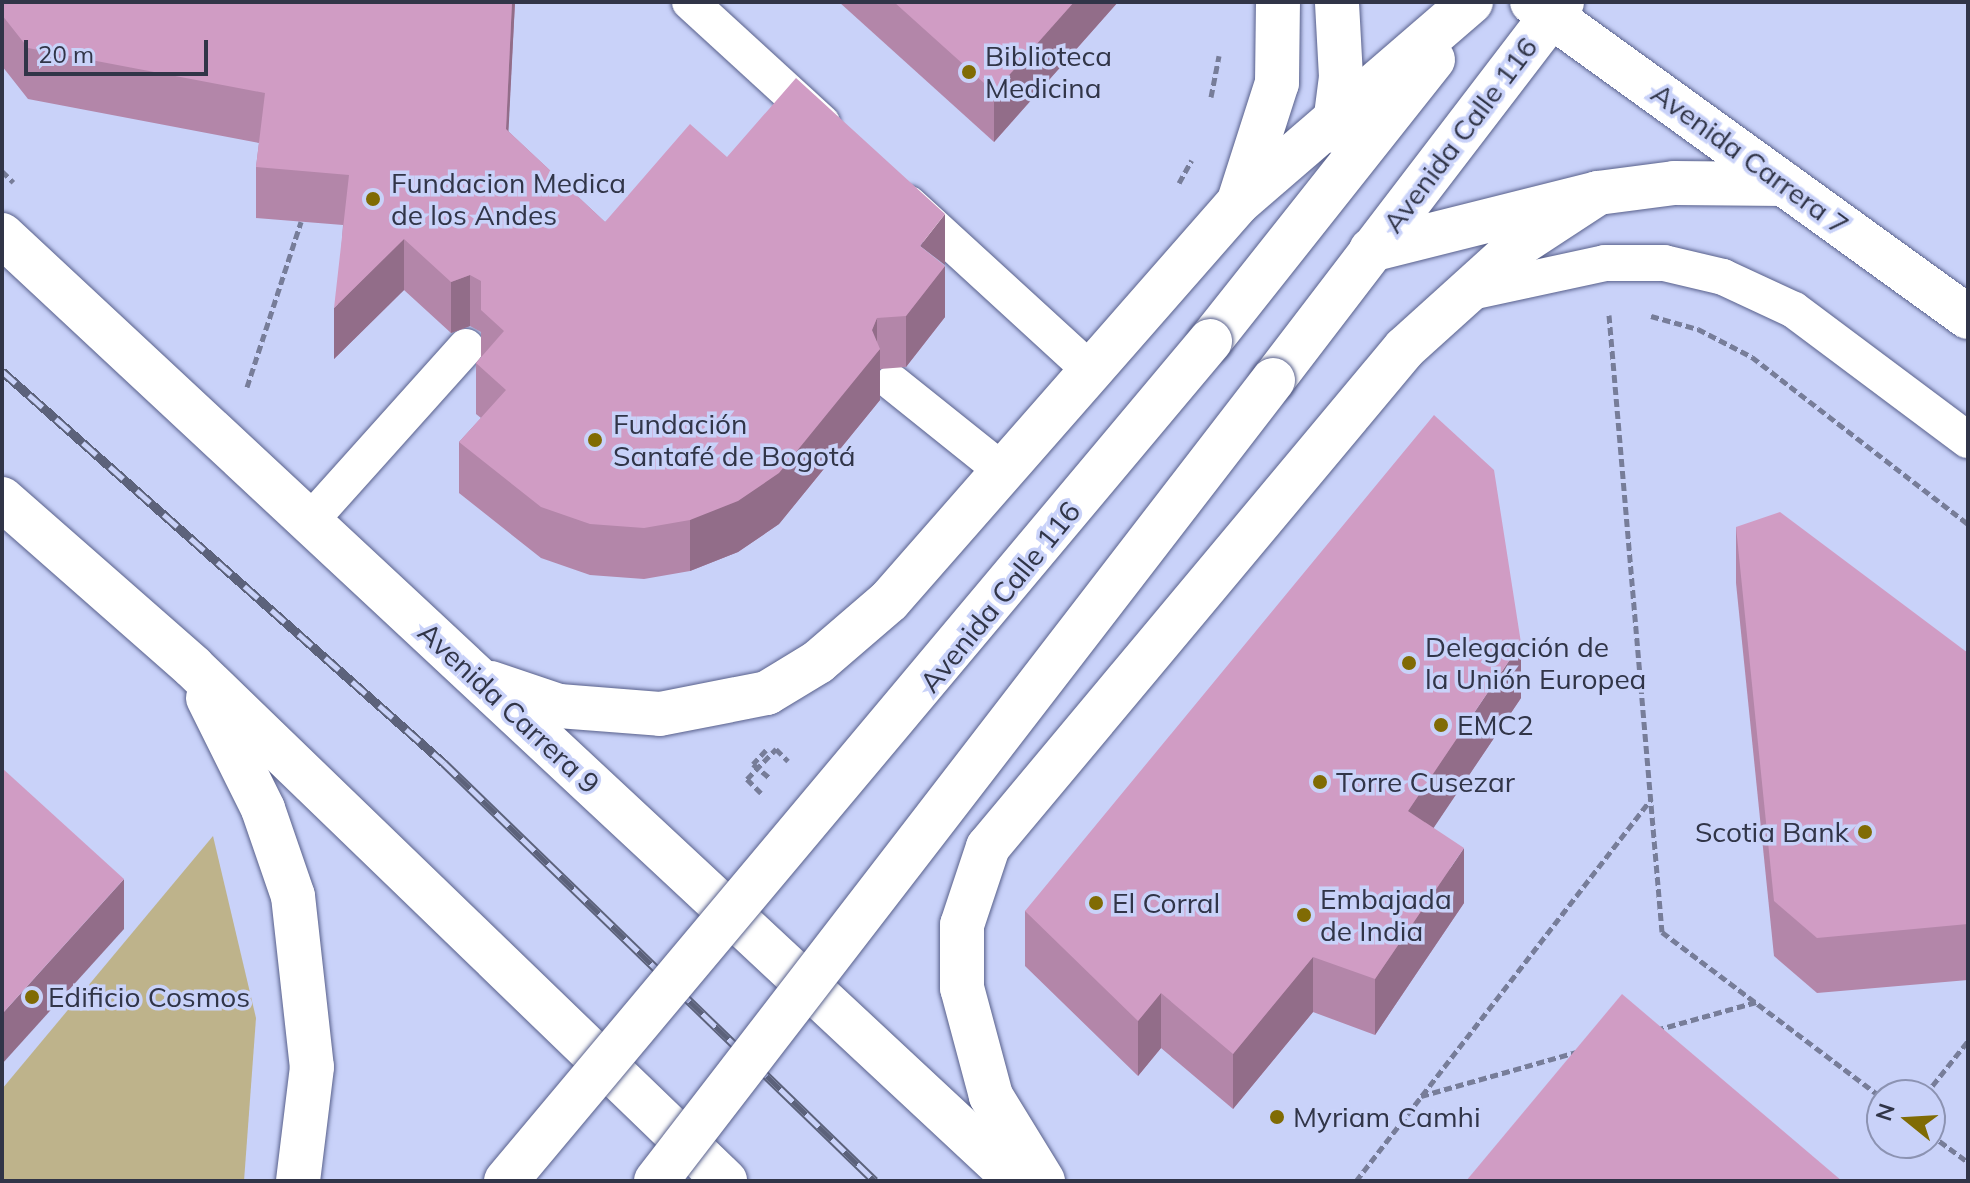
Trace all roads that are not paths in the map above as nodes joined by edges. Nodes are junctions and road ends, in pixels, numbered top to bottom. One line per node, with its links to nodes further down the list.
1 (690, 2): 8 (lane)
2 (1278, 2): 12 (main road)
3 (1337, 2): 7 (main road)
4 (1471, 2): 7 (main road)
5 (1480, 2): 13 (main road, Avenida Calle 116)
6 (1548, 7): 10 (main road, Avenida Carrera 7); 15 (main road, Avenida Calle 116)
7 (1337, 117): 12 (main road); 13 (main road)
8 (853, 152)
9 (888, 184): 19 (lane)
10 (1784, 184): 11 (main road); 17 (main road, Avenida Carrera 7)
11 (1598, 193): 15 (main road); 16 (main road)
12 (1238, 203): 19 (main road)
13 (1311, 214): 28 (main road, Avenida Calle 116, bridge)
14 (2, 235): 24 (main road, Avenida Carrera 9)
15 (1371, 250): 29 (main road, Avenida Calle 116, bridge)
16 (1460, 294): 21 (lane); 32 (main road)
17 (1968, 317)
18 (466, 347): 24 (lane)
19 (1091, 371): 22 (main road)
20 (893, 383): 22 (lane)
21 (1968, 440)
22 (1003, 471): 26 (main road)
23 (2, 499): 25 (main road)
24 (309, 522): 26 (main road, Avenida Carrera 9)
25 (193, 667): 27 (main road); 30 (main road)
26 (478, 679): 31 (main road, Avenida Carrera 9)
27 (298, 1181)
28 (506, 1181)
29 (656, 1181)
30 (725, 1181)
31 (1017, 1181)
32 (1043, 1181)

